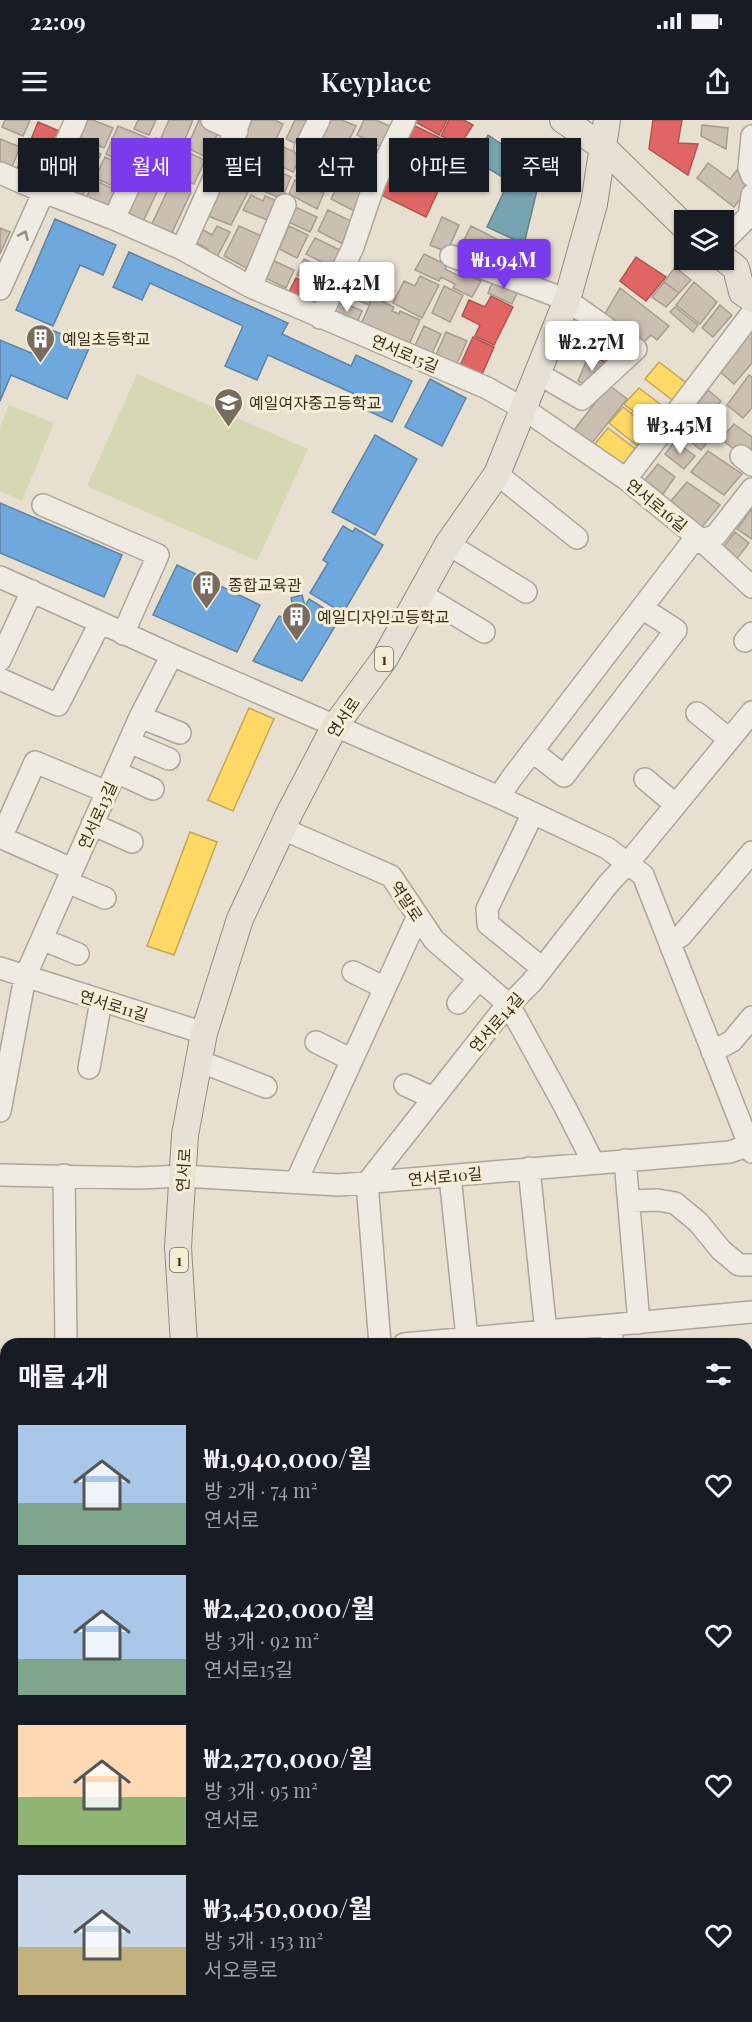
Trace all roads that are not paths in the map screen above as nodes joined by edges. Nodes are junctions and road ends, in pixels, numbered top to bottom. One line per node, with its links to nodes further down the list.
1 (75, 120): 9 (street)
2 (212, 120): 7 (street)
3 (318, 120): 10 (street)
4 (405, 120): 14 (street)
5 (563, 120): 11 (main road)
6 (607, 120): 11 (main road, 연서로 / 1)
7 (238, 125): 24 (street)
8 (752, 136): 13 (street)
9 (67, 138)
10 (310, 138)
11 (603, 147): 21 (main road); 30 (main road, 연서로 / 1)
12 (0, 173): 15 (street, 연서로15길)
13 (752, 176)
14 (377, 178)
15 (18, 181)
16 (44, 192): 22 (street, 연서로15길); 28 (street, one-way to 16)
17 (126, 192): 22 (street)
18 (372, 192): 32 (street)
19 (752, 195): 23 (street)
20 (285, 204): 27 (street)
21 (674, 216)
22 (114, 219): 24 (street, 연서로15길)
23 (734, 231)
24 (182, 249): 27 (street, 연서로15길)
25 (451, 256): 30 (street)
26 (737, 265): 29 (main road)
27 (251, 287): 32 (street, 연서로15길)
28 (0, 289)
29 (752, 299)
30 (567, 300): 33 (main road, 연서로 / 1); 33 (street)
31 (752, 313): 36 (street)
32 (320, 318): 34 (street, 연서로15길)
33 (537, 373): 34 (main road, 연서로 / 1)
34 (524, 409): 35 (main road, 연서로 / 1); 36 (street, 연서로16길)
35 (497, 474): 39 (street); 41 (main road, 연서로 / 1)
36 (626, 479): 40 (street, 연서로16길)
37 (752, 489): 40 (street, 연서로16길)
38 (43, 505): 50 (street)
39 (577, 538)
40 (701, 540): 43 (street, 연서로16길); 47 (street)
41 (448, 544): 45 (street); 46 (main road, 연서로 / 1)
42 (0, 577): 44 (street)
43 (752, 587)
44 (32, 591): 48 (street); 52 (street)
45 (526, 592)
46 (421, 594): 49 (street); 57 (main road, 연서로 / 1)
47 (642, 608): 61 (street); 61 (street)
48 (100, 623): 50 (street); 53 (street)
49 (484, 632)
50 (123, 634): 51 (street)
51 (172, 655): 56 (street, 연서로13길); 57 (street)
52 (0, 660)
53 (0, 679)
54 (752, 712): 59 (street)
55 (697, 713): 59 (street)
56 (140, 717): 58 (street); 60 (street, 연서로13길)
57 (335, 726): 67 (street); 71 (main road, 연서로 / 1)
58 (180, 733)
59 (729, 739): 68 (street)
60 (129, 742): 62 (street); 63 (street, 연서로13길)
61 (532, 751): 67 (street)
62 (169, 759)
63 (116, 772): 65 (street); 66 (street, 연서로13길)
64 (645, 779): 68 (street)
65 (153, 789)
66 (107, 792): 70 (street, 연서로13길); 72 (street)
67 (499, 797): 69 (street)
68 (676, 805): 75 (street)
69 (533, 813): 75 (street); 83 (street)
70 (93, 825): 73 (street); 76 (street, 연서로13길)
71 (284, 829): 78 (street, 역말로); 92 (main road, 연서로 / 1)
72 (0, 838): 76 (street)
73 (132, 842)
74 (752, 852): 80 (street)
75 (628, 863): 80 (street); 83 (street, 연서로14길)
76 (70, 876): 77 (street); 79 (street, 연서로13길)
77 (105, 898)
78 (418, 916): 86 (street, 역말로); 87 (street)
79 (42, 939): 81 (street); 85 (street, 연서로13길)
80 (670, 943): 94 (street)
81 (78, 954)
82 (0, 968): 85 (street, 연서로11길)
83 (542, 968): 90 (street, 연서로14길)
84 (353, 972): 87 (street)
85 (25, 977): 88 (street, 연서로11길); 101 (street)
86 (478, 980): 89 (street); 90 (street, 역말로)
87 (385, 988): 95 (street)
88 (101, 1001): 92 (street, 연서로11길); 97 (street)
89 (458, 1004)
90 (509, 1005): 100 (street, 연서로14길); 104 (street)
91 (752, 1017): 94 (street)
92 (204, 1033): 96 (main road, 연서로 / 1)
93 (316, 1042): 95 (street)
94 (712, 1052): 102 (street)
95 (352, 1060): 110 (street)
96 (199, 1061): 99 (street); 108 (main road, 연서로 / 1)
97 (89, 1068)
98 (405, 1085): 100 (street)
99 (266, 1087)
100 (433, 1098): 111 (street, 연서로14길)
101 (0, 1111)
102 (751, 1147): 103 (street, 연서로10길)
103 (625, 1160): 104 (street, 연서로10길); 112 (street)
104 (593, 1162): 105 (street, 연서로10길)
105 (529, 1168): 109 (street, 연서로10길); 121 (street)
106 (0, 1175): 107 (street, 연서로10길)
107 (63, 1175): 108 (street, 연서로10길); 117 (street)
108 (182, 1176): 110 (street, 연서로10길); 118 (main road, 연서로 / 1)
109 (450, 1176): 111 (street, 연서로10길); 120 (street)
110 (296, 1182): 111 (street, 연서로10길)
111 (367, 1183): 119 (street)
112 (629, 1201): 113 (street); 115 (street)
113 (752, 1265)
114 (752, 1312): 115 (street)
115 (639, 1323): 116 (street)
116 (612, 1335): 121 (street)
117 (66, 1338)
118 (184, 1338)
119 (380, 1338)
120 (466, 1338)
121 (551, 1338)
122 (664, 2022): 123 (street)
123 (668, 2022)

